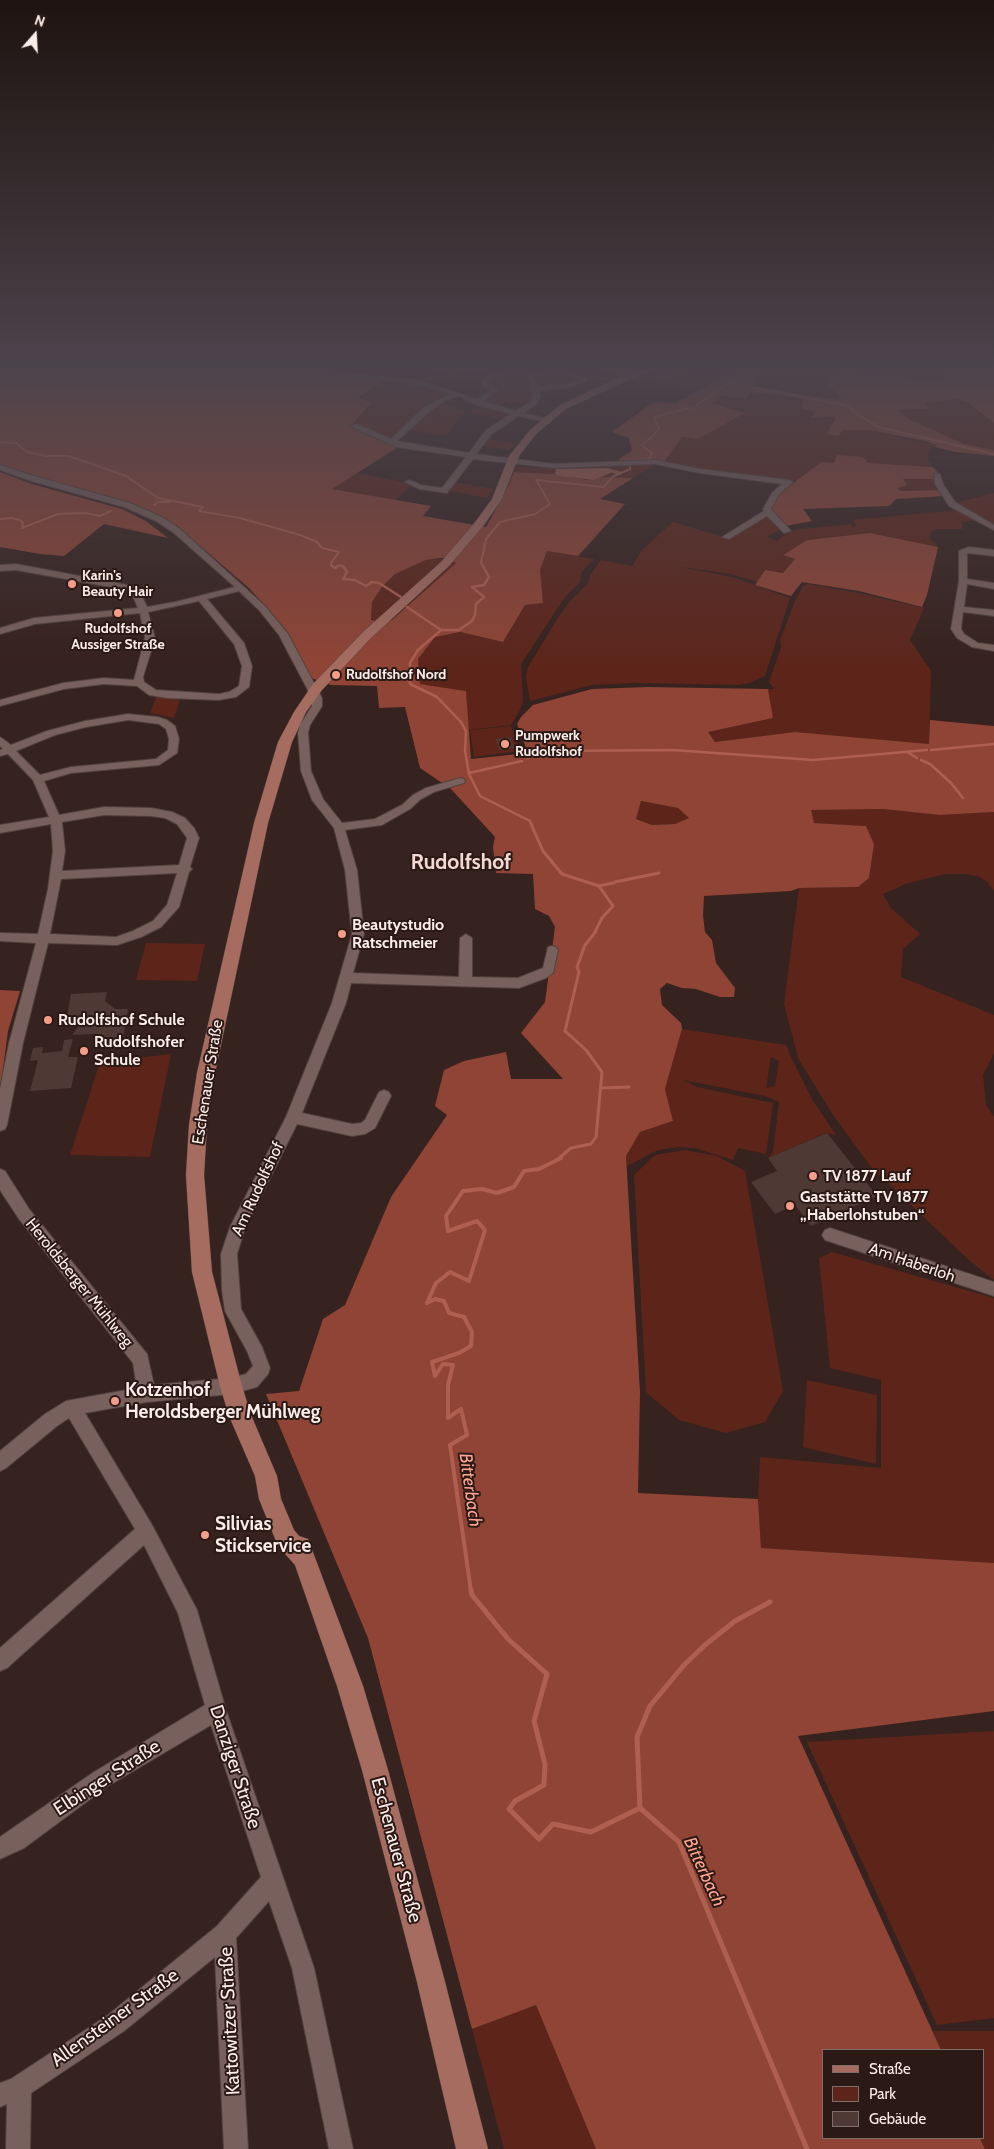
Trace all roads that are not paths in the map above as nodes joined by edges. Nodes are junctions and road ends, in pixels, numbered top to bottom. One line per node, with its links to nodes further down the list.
1 (0, 467): 15 (street)
2 (462, 467): 6 (street)
3 (509, 467): 23 (main road, Eschenauer Straße)
4 (681, 467): 7 (street)
5 (938, 480): 8 (street)
6 (409, 482)
7 (768, 512): 9 (street); 10 (street)
8 (994, 528)
9 (787, 531)
10 (726, 536)
11 (994, 554): 13 (street)
12 (0, 568): 18 (street)
13 (962, 581): 14 (street); 17 (street)
14 (994, 586)
15 (241, 588): 16 (street); 23 (street)
16 (202, 599): 18 (street); 22 (street)
17 (958, 609): 19 (street); 21 (street)
18 (144, 610): 20 (street); 22 (street)
19 (994, 613)
20 (0, 631)
21 (994, 648)
22 (140, 683): 24 (street)
23 (313, 692): 30 (street, Am Rudolfshof); 46 (main road, Eschenauer Straße)
24 (0, 702)
25 (0, 740): 26 (street)
26 (4, 751): 27 (street); 27 (street)
27 (38, 779): 29 (street)
28 (460, 781): 30 (street)
29 (56, 820): 31 (street); 32 (street); 33 (street)
30 (339, 827): 38 (street, Am Rudolfshof)
31 (0, 829)
32 (186, 869): 33 (street); 36 (street)
33 (56, 874): 36 (street)
34 (0, 937): 36 (street)
35 (466, 938): 39 (street)
36 (42, 940): 42 (street)
37 (552, 950): 39 (street)
38 (347, 978): 39 (street); 41 (street, Am Rudolfshof)
39 (465, 982)
40 (384, 1096): 41 (street)
41 (293, 1117): 46 (street, Am Rudolfshof)
42 (0, 1125)
43 (0, 1175): 47 (street, Heroldsberger Mühlweg)
44 (830, 1235): 45 (street, Am Haberloh)
45 (994, 1289)
46 (230, 1386): 47 (street); 60 (main road, Eschenauer Straße)
47 (147, 1394): 48 (street)
48 (72, 1407): 49 (street); 50 (street, Danziger Straße)
49 (0, 1462)
50 (146, 1531): 51 (street); 52 (street, Danziger Straße)
51 (0, 1661)
52 (216, 1710): 53 (street, Elbinger Straße); 54 (street, Danziger Straße)
53 (0, 1848)
54 (273, 1880): 55 (street, Kattowitzer Straße); 59 (street, Danziger Straße)
55 (225, 1934): 56 (street, Allensteiner Straße); 58 (street, Kattowitzer Straße)
56 (9, 2091): 57 (street)
57 (18, 2149)
58 (236, 2149)
59 (341, 2149)
60 (472, 2149)

